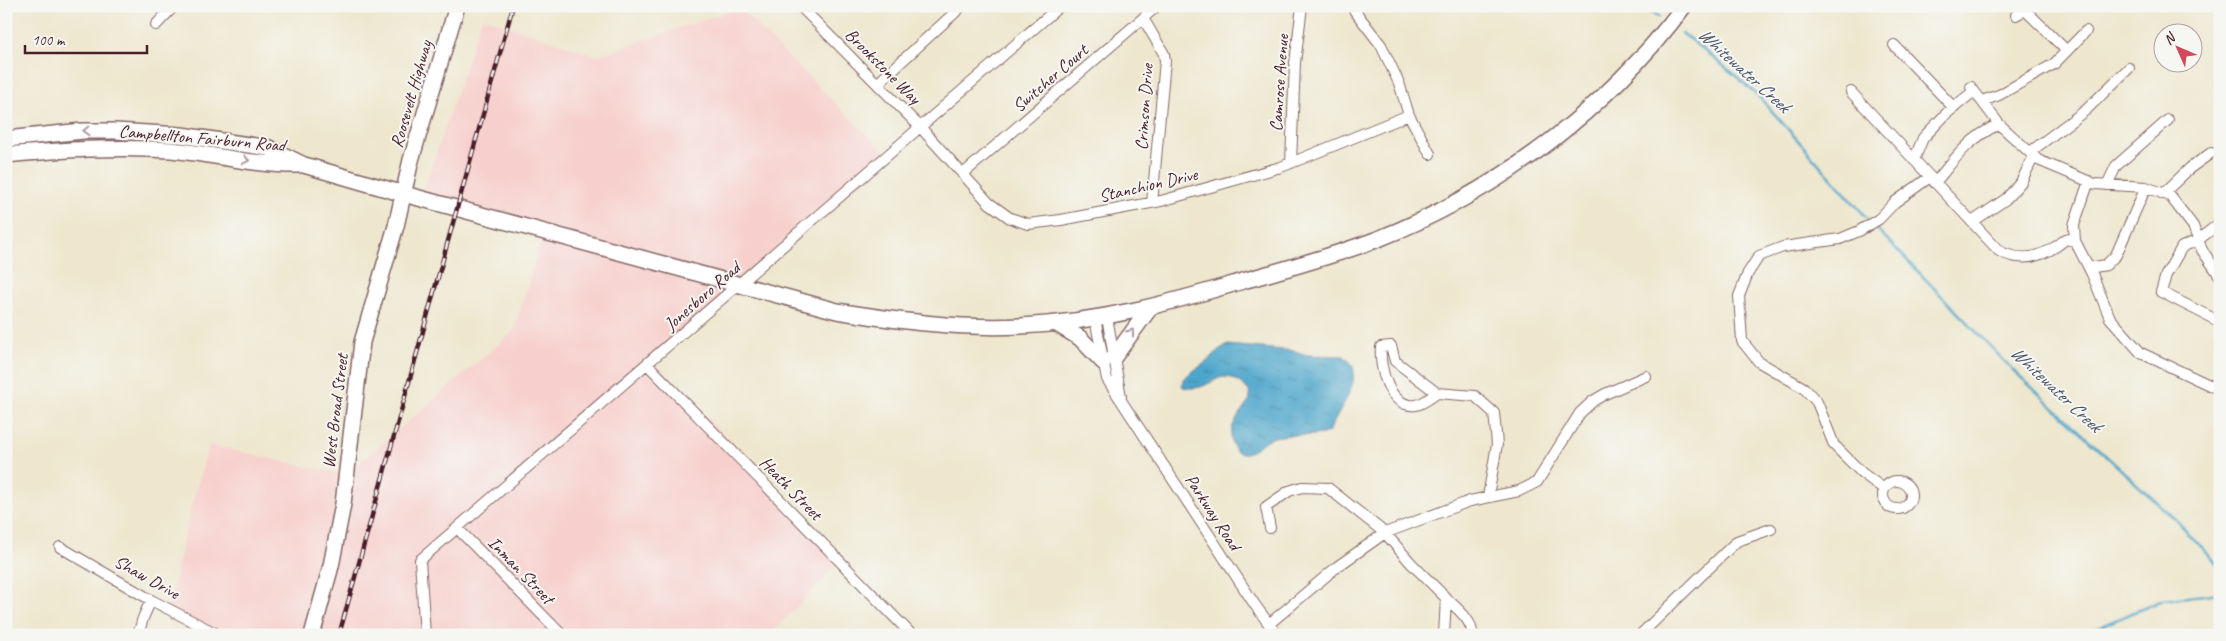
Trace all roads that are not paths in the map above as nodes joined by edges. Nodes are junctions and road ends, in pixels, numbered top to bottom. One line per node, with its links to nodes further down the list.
1 (174, 6): 12 (street)
2 (457, 6): 38 (main road, Roosevelt Highway)
3 (800, 6): 17 (street, Brookstone Way)
4 (1060, 6): 24 (street, Jonesboro Road)
5 (1157, 6): 11 (street, Switcher Court)
6 (1302, 6): 31 (street, Camrose Avenue)
7 (1351, 6): 21 (street)
8 (1684, 6): 48 (main road, Campbellton Fairburn Road)
9 (957, 8): 17 (street)
10 (2016, 15): 15 (street)
11 (1143, 18): 33 (street, Switcher Court); 40 (street, Crimson Drive)
12 (156, 25)
13 (2086, 31): 15 (street)
14 (1894, 45): 20 (street)
15 (2067, 51): 19 (street)
16 (2129, 68): 28 (street)
17 (878, 84): 24 (street, Brookstone Way)
18 (1851, 92): 30 (street)
19 (1982, 101): 20 (street); 23 (street)
20 (1954, 108): 30 (street)
21 (1409, 115): 27 (street); 31 (street, Stanchion Drive)
22 (2168, 120): 36 (street)
23 (1998, 124): 28 (street); 34 (street)
24 (921, 128): 33 (street, Stanchion Drive); 47 (street, Jonesboro Road)
25 (6, 140): 32 (main road, Campbellton Fairburn Road, one-way to 25)
26 (2211, 153): 39 (street)
27 (1430, 154)
28 (2032, 154): 35 (street); 41 (street)
29 (6, 155): 32 (main road, Campbellton Fairburn Road, one-way to 32)
30 (1914, 160): 34 (street)
31 (1291, 162): 40 (street, Stanchion Drive)
32 (304, 165): 38 (main road, Campbellton Fairburn Road)
33 (964, 174): 40 (street, Stanchion Drive)
34 (1932, 180): 41 (street); 57 (street)
35 (2089, 181): 36 (street); 44 (street)
36 (2107, 185): 37 (street)
37 (2146, 187): 39 (street); 45 (street)
38 (404, 194): 47 (main road, Campbellton Fairburn Road); 69 (main road, West Broad Street)
39 (2162, 194): 43 (street)
40 (1152, 203)
41 (1972, 222): 44 (street)
42 (2220, 223): 43 (street)
43 (2198, 240): 46 (street); 50 (street)
44 (2075, 241): 45 (street)
45 (2089, 268): 55 (street)
46 (2220, 276)
47 (740, 285): 51 (main road, Campbellton Fairburn Road); 53 (street, Jonesboro Road)
48 (1150, 308): 49 (main road, Campbellton Fairburn Road); 52 (main road, one-way to 48)
49 (1101, 318): 51 (main road, Campbellton Fairburn Road); 52 (street, Parkway Road)
50 (2220, 322)
51 (1057, 324): 52 (main road)
52 (1109, 359): 66 (street, Parkway Road)
53 (647, 364): 59 (street, Jonesboro Road); 72 (street, Heath Street)
54 (1646, 376): 58 (street)
55 (2220, 390)
56 (1436, 393): 56 (street); 58 (street)
57 (1884, 489)
58 (1488, 498): 62 (street)
59 (457, 528): 70 (street, Jonesboro Road); 71 (street, Inman Street)
60 (1270, 528): 62 (street)
61 (1771, 529): 76 (street)
62 (1385, 533): 64 (street); 66 (street)
63 (60, 546): 65 (street, Shaw Drive)
64 (1446, 598): 74 (street); 75 (street)
65 (151, 600): 67 (street); 68 (street, Shaw Drive)
66 (1269, 624): 73 (street, Parkway Road)
67 (138, 635)
68 (219, 635)
69 (312, 635)
70 (425, 635)
71 (562, 635)
72 (912, 635)
73 (1277, 635)
74 (1444, 635)
75 (1472, 635)
76 (1640, 635)

